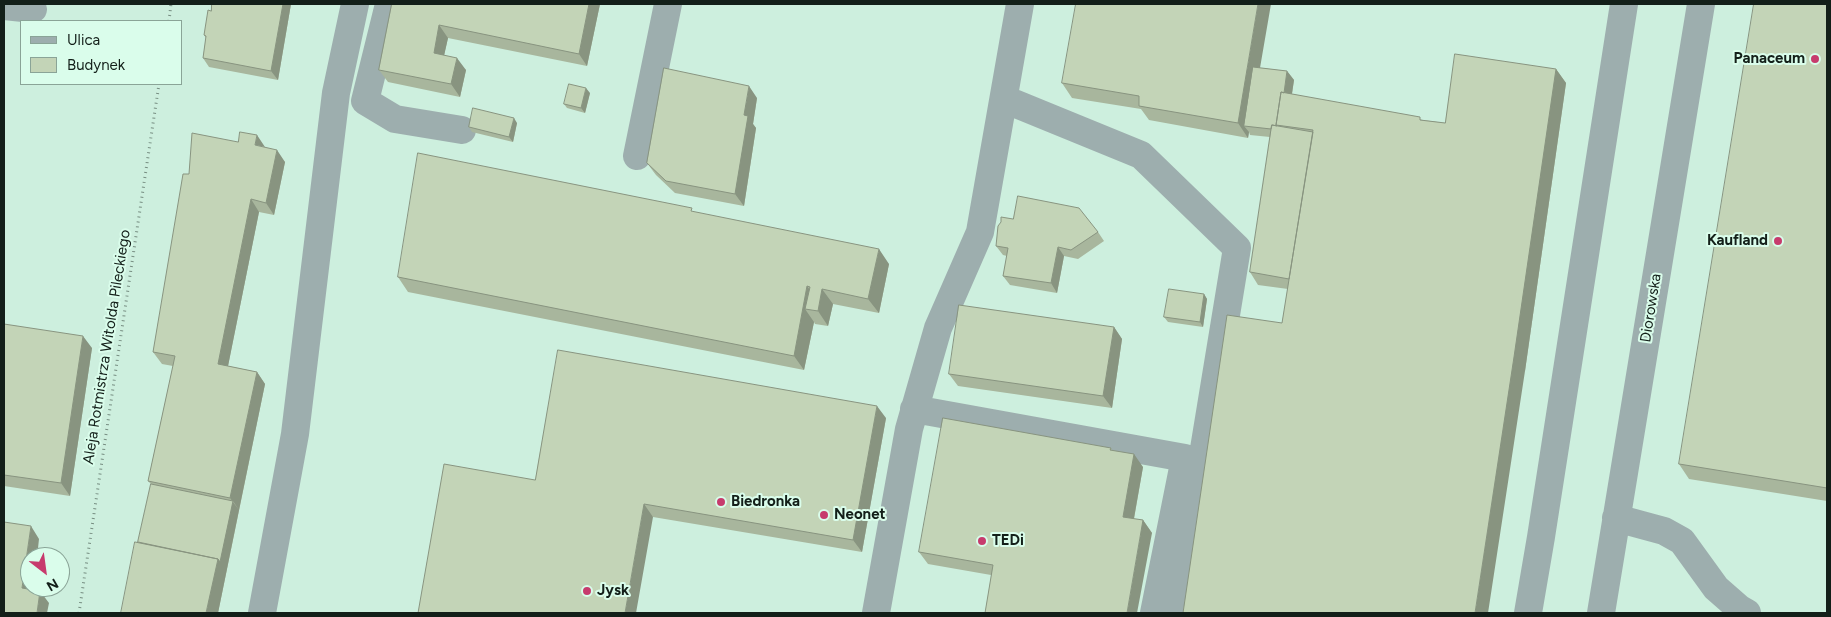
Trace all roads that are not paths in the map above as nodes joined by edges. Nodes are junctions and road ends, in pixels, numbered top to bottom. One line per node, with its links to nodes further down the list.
1 (355, 4): 14 (street)
2 (389, 4): 10 (street)
3 (668, 4): 11 (street)
4 (1020, 4): 9 (street)
5 (1624, 4): 18 (street)
6 (1701, 4): 13 (street, Diorowska)
7 (4, 6): 8 (street)
8 (33, 9)
9 (1004, 99): 12 (street); 17 (street)
10 (462, 130)
11 (637, 156)
12 (914, 409): 15 (street); 16 (street)
13 (1616, 518): 19 (street, Diorowska); 20 (street)
14 (262, 613)
15 (876, 613)
16 (1154, 613)
17 (1177, 613)
18 (1528, 613)
19 (1601, 613)
20 (1747, 613)

